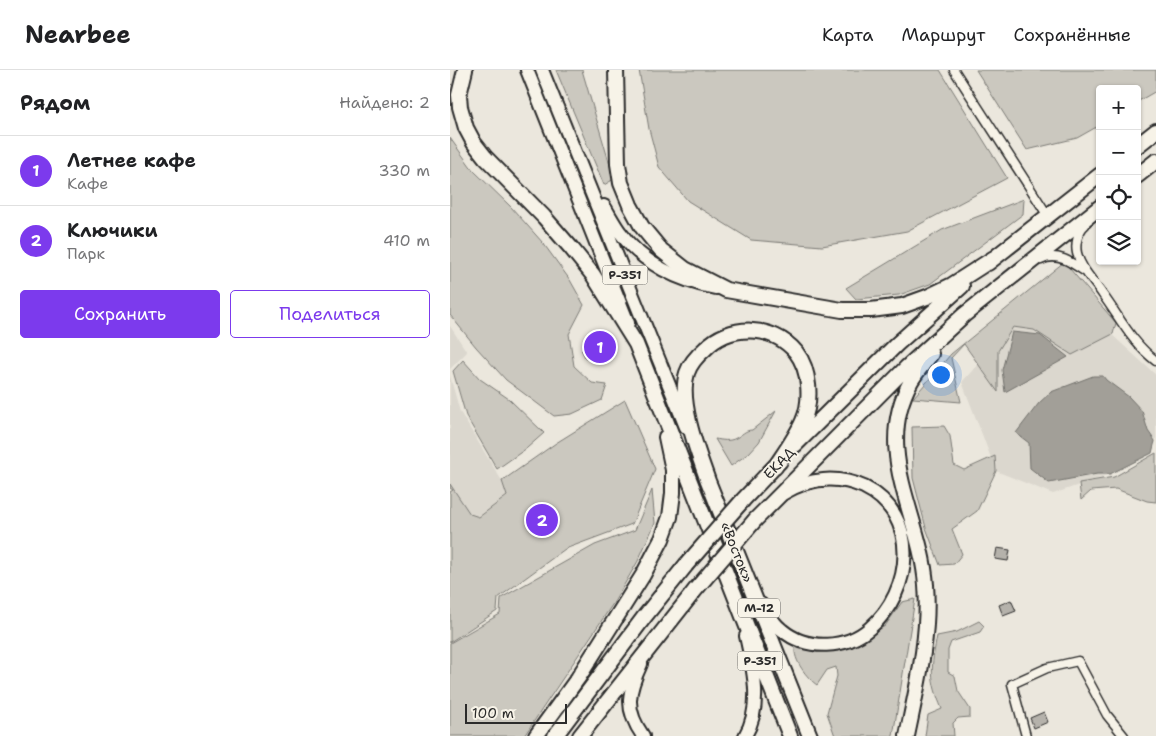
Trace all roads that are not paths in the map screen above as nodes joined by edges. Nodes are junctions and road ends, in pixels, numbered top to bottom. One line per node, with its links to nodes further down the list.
1 (465, 70): 20 (highway)
2 (527, 70): 20 (main road, Р-351)
3 (542, 70): 9 (main road, Р-351)
4 (616, 70): 17 (highway)
5 (954, 70): 14 (street)
6 (1156, 131): 7 (highway)
7 (1141, 143)
8 (1156, 161): 10 (highway)
9 (584, 172): 17 (main road); 24 (main road, Р-351)
10 (1138, 175)
11 (1096, 178): 14 (highway, ЕКАД)
12 (1096, 210): 18 (highway, ЕКАД)
13 (1096, 216): 16 (street)
14 (1043, 220): 15 (highway, ЕКАД)
15 (994, 258): 17 (highway); 23 (highway, ЕКАД)
16 (1084, 271): 18 (street); 21 (street)
17 (726, 290)
18 (996, 290): 19 (highway, ЕКАД)
19 (964, 315): 25 (highway, ЕКАД); 36 (highway)
20 (636, 344): 22 (highway, Р-351)
21 (1156, 360)
22 (660, 404): 27 (highway, Р-351); 29 (highway)
23 (775, 466): 24 (highway, «Восток»); 30 (highway, ЕКАД, bridge)
24 (708, 481): 26 (highway, «Восток» / М-12)
25 (765, 508): 26 (main road); 28 (highway, ЕКАД, bridge)
26 (744, 569): 35 (highway, «Восток» / М-12)
27 (730, 586): 33 (main road); 34 (highway, Р-351)
28 (649, 648): 31 (highway); 32 (main road)
29 (536, 736)
30 (555, 736)
31 (580, 736)
32 (643, 736)
33 (745, 736)
34 (790, 736)
35 (810, 736)
36 (907, 736)
37 (1026, 736): 38 (street)
38 (1124, 736)

